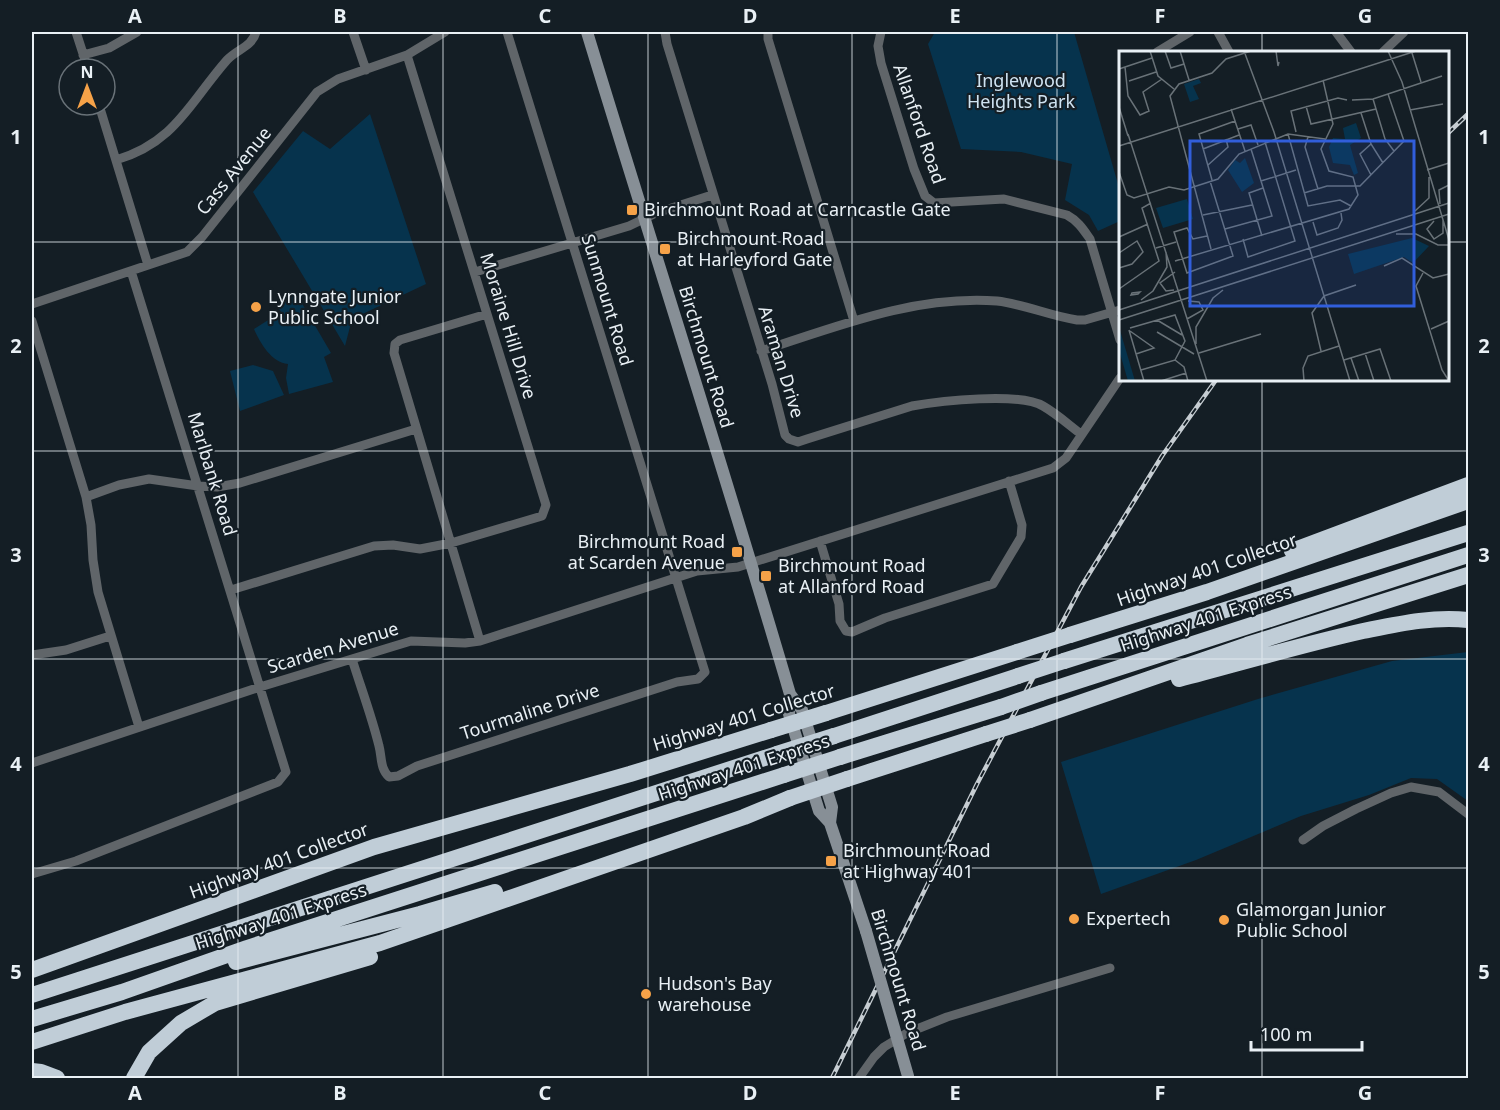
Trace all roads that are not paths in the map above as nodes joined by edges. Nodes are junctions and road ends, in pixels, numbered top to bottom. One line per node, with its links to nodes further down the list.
1 (76, 32): 19 (street)
2 (137, 32): 19 (street)
3 (256, 32): 23 (street)
4 (353, 32): 21 (street)
5 (445, 32): 20 (street, Cass Avenue)
6 (507, 32): 26 (street, Sunmount Road)
7 (587, 32): 25 (main road, Birchmount Road)
8 (665, 32): 24 (street, Araman Drive)
9 (768, 32): 34 (street)
10 (881, 32): 31 (street, Allanford Road)
11 (1190, 32): 15 (street)
12 (1218, 32): 16 (street)
13 (1336, 32): 17 (street)
14 (1404, 32): 18 (street)
15 (1160, 51)
16 (1228, 51)
17 (1350, 51)
18 (1384, 51)
19 (83, 55)
20 (407, 55): 21 (street, Cass Avenue); 29 (street, Moraine Hill Drive)
21 (366, 70): 27 (street, Cass Avenue)
22 (103, 117): 23 (street)
23 (116, 160): 27 (street)
24 (712, 195): 25 (street); 36 (street, Araman Drive)
25 (644, 218): 26 (street); 49 (main road, Birchmount Road)
26 (572, 242): 29 (street); 51 (street, Sunmount Road)
27 (148, 265): 28 (street, Cass Avenue)
28 (131, 271): 30 (street, Cass Avenue); 42 (street, Marlbank Road)
29 (475, 272): 32 (street, Moraine Hill Drive)
30 (32, 304)
31 (1116, 311): 34 (street); 35 (street, Allanford Road)
32 (487, 314): 38 (street); 47 (street, Moraine Hill Drive)
33 (32, 321): 43 (street)
34 (854, 321): 36 (street)
35 (1119, 333)
36 (761, 351): 39 (street, Araman Drive)
37 (1119, 379): 39 (street)
38 (416, 429): 42 (street); 47 (street)
39 (1081, 434): 40 (street)
40 (1009, 481): 46 (street); 46 (street)
41 (1468, 485): 53 (highway)
42 (198, 486): 43 (street); 52 (street, Marlbank Road)
43 (86, 496): 55 (street)
44 (1468, 501): 53 (highway, Highway 401 Collector)
45 (1468, 533): 72 (highway, Highway 401 Express, bridge)
46 (820, 541): 49 (street)
47 (451, 543): 52 (street); 56 (street)
48 (1468, 555): 71 (highway, Highway 401 Express, bridge)
49 (752, 563): 51 (street, Scarden Avenue); 76 (main road, Birchmount Road, bridge)
50 (1468, 575): 60 (highway)
51 (675, 578): 56 (street, Scarden Avenue); 58 (street, Tourmaline Drive)
52 (231, 590): 59 (street, Marlbank Road)
53 (1154, 609): 67 (highway, Highway 401 Collector, bridge)
54 (1468, 620): 60 (highway)
55 (110, 636): 57 (street); 61 (street)
56 (480, 641): 58 (street, Scarden Avenue)
57 (32, 655)
58 (352, 659): 59 (street, Scarden Avenue)
59 (260, 687): 61 (street, Scarden Avenue); 66 (street, Marlbank Road)
60 (1035, 718): 64 (highway, bridge)
61 (139, 728): 62 (street, Scarden Avenue)
62 (32, 763)
63 (1468, 814): 65 (street)
64 (744, 817): 71 (highway); 74 (highway); 78 (highway)
65 (1303, 840)
66 (32, 874)
67 (132, 934): 68 (highway); 70 (highway, Highway 401 Collector)
68 (32, 961)
69 (1110, 968): 79 (street)
70 (32, 970)
71 (122, 992): 73 (highway, Highway 401 Express)
72 (32, 995)
73 (32, 1019)
74 (32, 1042)
75 (32, 1071): 77 (highway)
76 (909, 1077)
77 (57, 1078)
78 (134, 1078)
79 (859, 1078)

